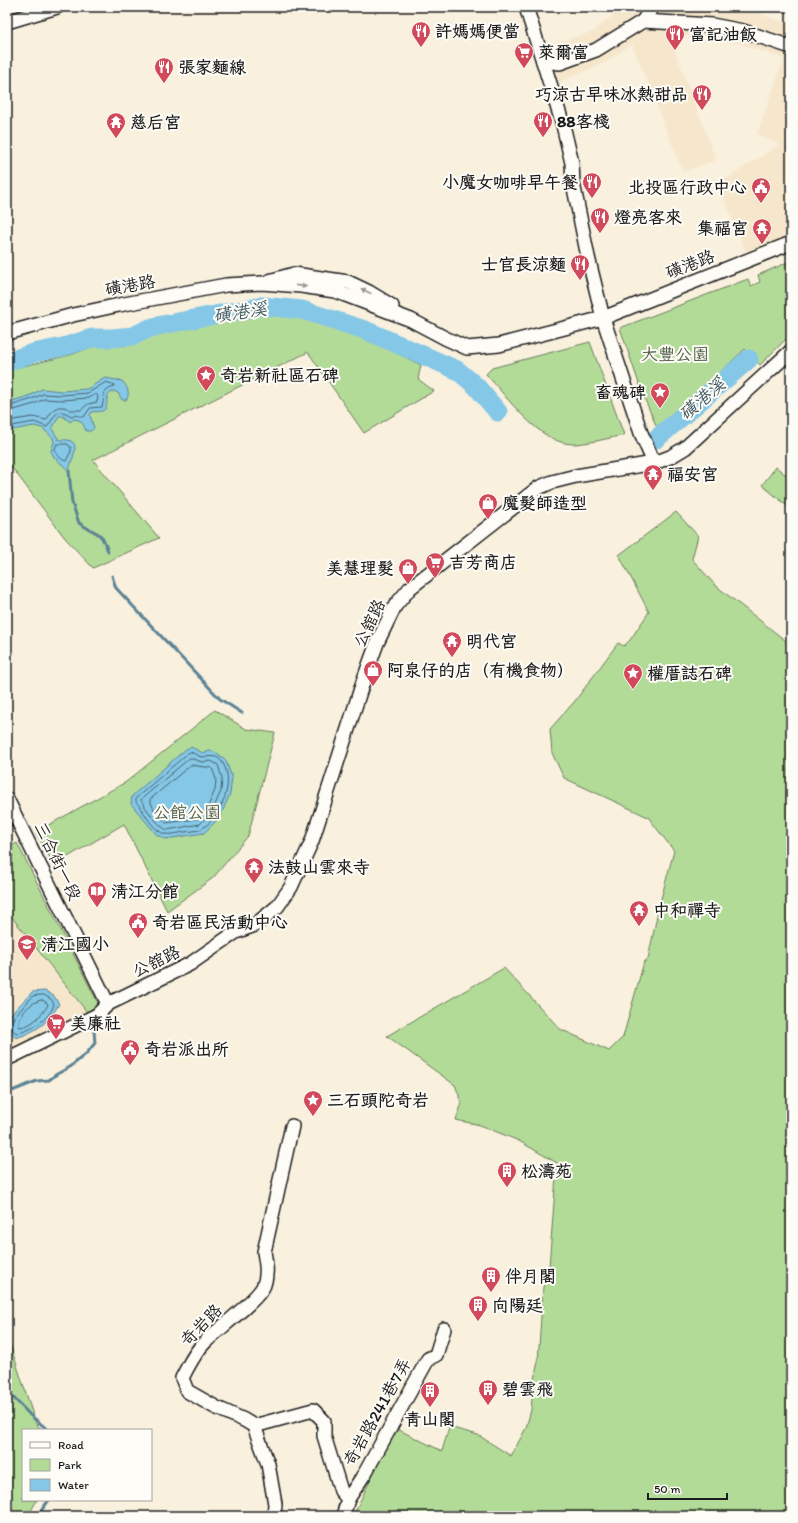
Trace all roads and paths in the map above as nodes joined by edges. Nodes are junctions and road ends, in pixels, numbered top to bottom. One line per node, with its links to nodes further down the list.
1 (57, 7): 5 (street)
2 (526, 7): 7 (street)
3 (652, 7): 4 (street)
4 (643, 21): 6 (street); 7 (street)
5 (7, 22)
6 (791, 47)
7 (543, 61): 9 (street)
8 (791, 243): 9 (street, 磺港路)
9 (603, 318): 10 (street, 磺港路); 12 (street)
10 (7, 333)
11 (791, 351): 12 (street, 公舘路)
12 (654, 463): 14 (street, 公舘路)
13 (7, 799): 14 (street, 三合街一段)
14 (108, 1004): 15 (street, 公舘路)
15 (7, 1059)
16 (292, 1126): 18 (street, 奇岩路)
17 (444, 1328): 19 (street, 奇岩路241巷7弄)
18 (254, 1426): 19 (street); 20 (street)
19 (348, 1499): 21 (street, 奇岩路241巷7弄)
20 (274, 1516)
21 (343, 1516)

